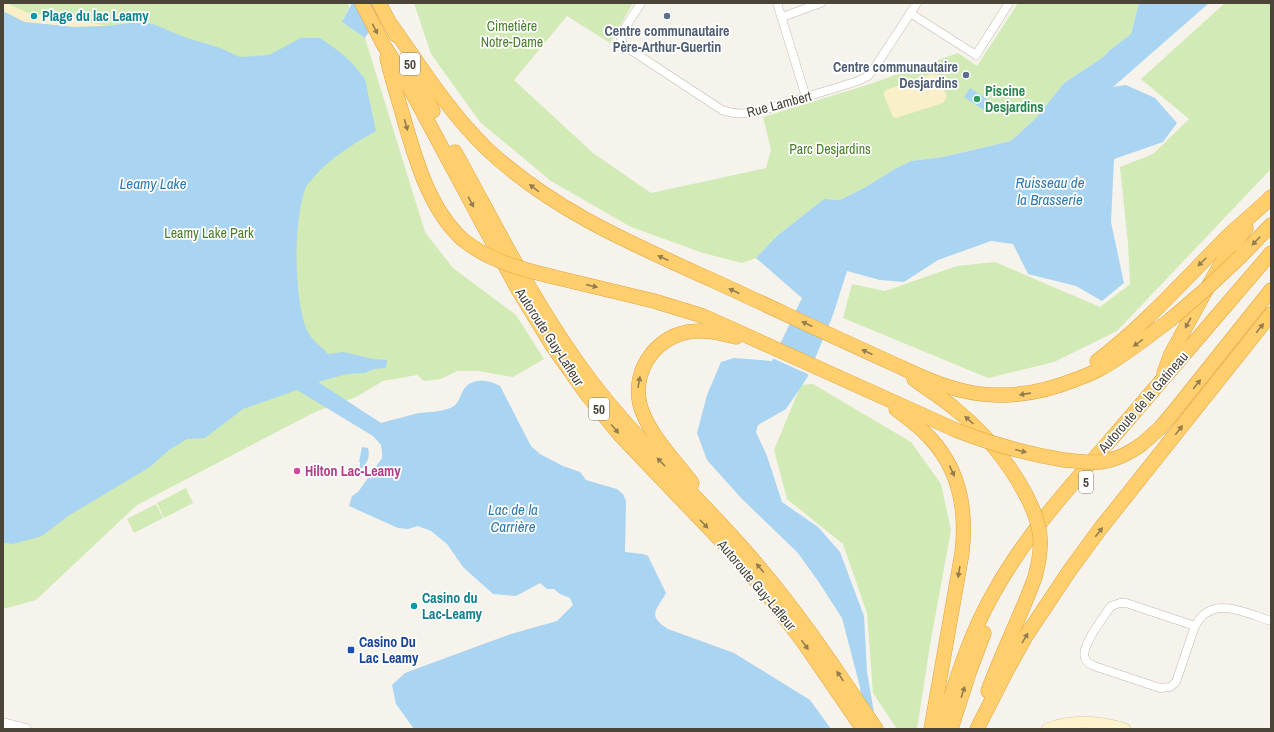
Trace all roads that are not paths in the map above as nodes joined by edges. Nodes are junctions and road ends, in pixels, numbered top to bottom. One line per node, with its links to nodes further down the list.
1 (362, 3): 11 (highway, Autoroute Guy-Lafleur / 50, one-way to 11)
2 (379, 3): 10 (highway, Autoroute Guy-Lafleur / 50)
3 (641, 3): 12 (street, Rue Lambert)
4 (778, 3): 9 (street)
5 (821, 3): 9 (street)
6 (917, 3): 8 (street, Rue Lambert)
7 (1009, 3): 8 (street)
8 (910, 13): 12 (street, Rue Lambert)
9 (782, 17): 12 (street)
10 (392, 26): 22 (highway, one-way to 10); 26 (highway, Autoroute Guy-Lafleur / 50, one-way to 10)
11 (383, 44): 21 (highway, one-way to 21, bridge); 29 (highway, Autoroute Guy-Lafleur / 50, one-way to 29)
12 (806, 97)
13 (1271, 197): 14 (highway)
14 (1256, 212): 23 (highway, one-way to 23); 24 (highway, one-way to 24)
15 (1271, 225): 24 (highway, one-way to 24, bridge)
16 (1271, 253): 23 (highway, Autoroute de la Gatineau / 5)
17 (1271, 267): 35 (highway, Autoroute de la Gatineau / 5, one-way to 17)
18 (1271, 290): 19 (highway)
19 (1267, 298): 25 (highway, one-way to 19, bridge)
20 (1271, 314): 36 (highway, one-way to 20)
21 (762, 342): 25 (highway); 26 (highway, one-way to 21)
22 (896, 365): 24 (highway, one-way to 22); 36 (highway, one-way to 22, bridge)
23 (1162, 379): 31 (highway, Autoroute de la Gatineau / 5)
24 (1063, 384)
25 (881, 396): 31 (highway, one-way to 31)
26 (737, 541): 29 (highway, Autoroute Guy-Lafleur / 50, one-way to 26)
27 (1271, 621): 28 (street)
28 (1195, 626): 28 (street)
29 (848, 697): 33 (highway, Autoroute Guy-Lafleur / 50); 34 (highway, Autoroute Guy-Lafleur / 50)
30 (3, 723): 32 (street)
31 (935, 726)
32 (26, 729)
33 (863, 729)
34 (876, 729)
35 (951, 729)
36 (976, 729)
37 (1047, 729): 38 (main road)
38 (1125, 729)

